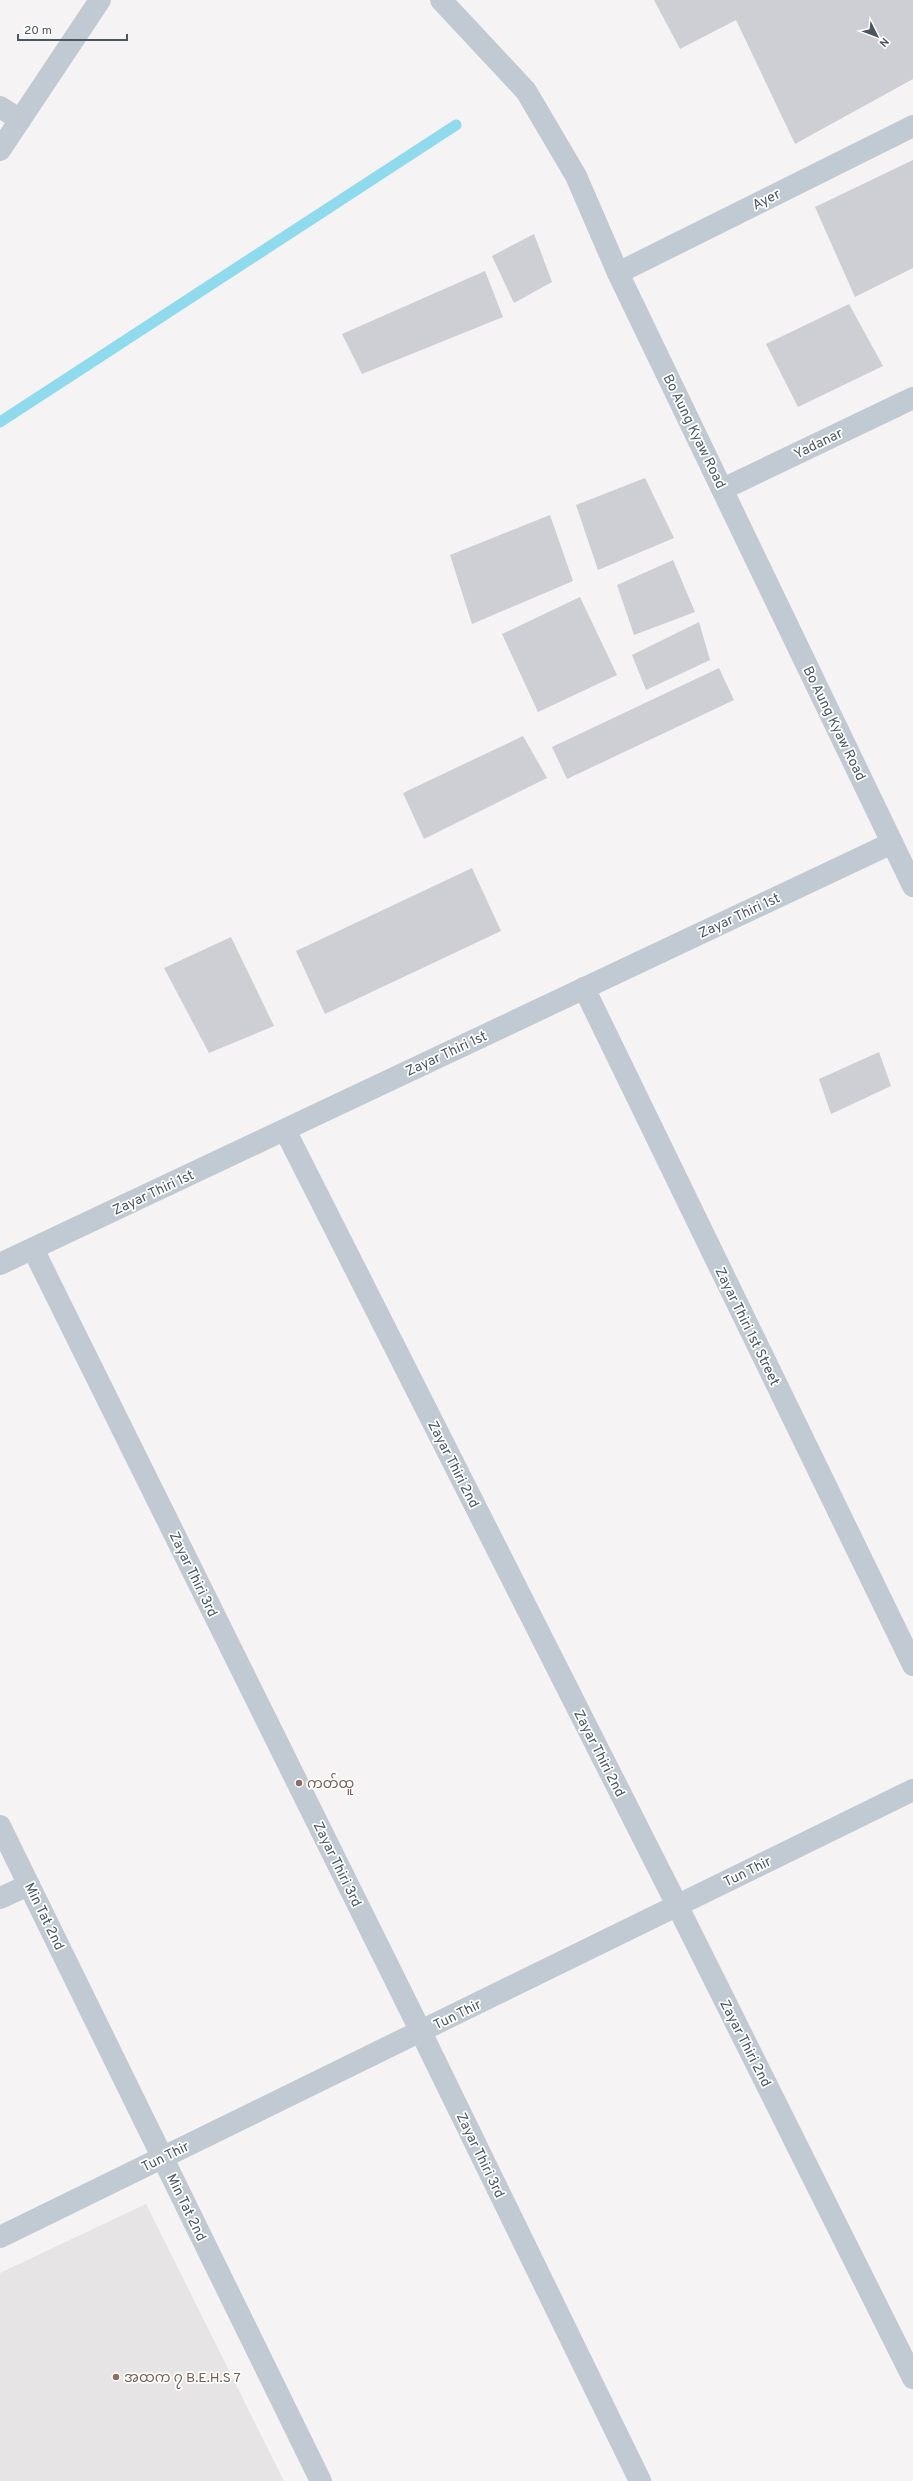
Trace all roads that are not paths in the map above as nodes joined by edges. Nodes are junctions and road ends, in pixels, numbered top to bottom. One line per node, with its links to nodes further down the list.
1 (100, 0): 4 (street)
2 (441, 0): 7 (street, Bo Aung Kyaw Road)
3 (0, 107): 4 (street)
4 (20, 120): 6 (street)
5 (913, 126): 7 (street, Ayer)
6 (0, 150)
7 (618, 273): 9 (street, Bo Aung Kyaw Road)
8 (913, 398): 9 (street, Yadanar)
9 (723, 489): 10 (street, Bo Aung Kyaw Road)
10 (892, 843): 11 (street, Bo Aung Kyaw Road); 12 (street, Zayar Thiri 1st)
11 (913, 886)
12 (584, 988): 13 (street, Zayar Thiri 1st); 16 (street, Zayar Thiri 1st Street)
13 (285, 1130): 14 (street, Zayar Thiri 1st); 21 (street, Zayar Thiri 2nd)
14 (33, 1249): 15 (street, Zayar Thiri 1st); 22 (street, Zayar Thiri 3rd)
15 (0, 1264)
16 (913, 1665)
17 (913, 1790): 21 (street, Tun Thir)
18 (0, 1826): 19 (street, Min Tat 2nd)
19 (29, 1885): 20 (street); 23 (street, Min Tat 2nd)
20 (0, 1898)
21 (677, 1905): 22 (street, Tun Thir); 25 (street, Zayar Thiri 2nd)
22 (421, 2032): 23 (street, Tun Thir); 27 (street, Zayar Thiri 3rd)
23 (163, 2157): 24 (street, Tun Thir); 26 (street, Min Tat 2nd)
24 (0, 2237)
25 (913, 2378)
26 (321, 2481)
27 (640, 2481)

